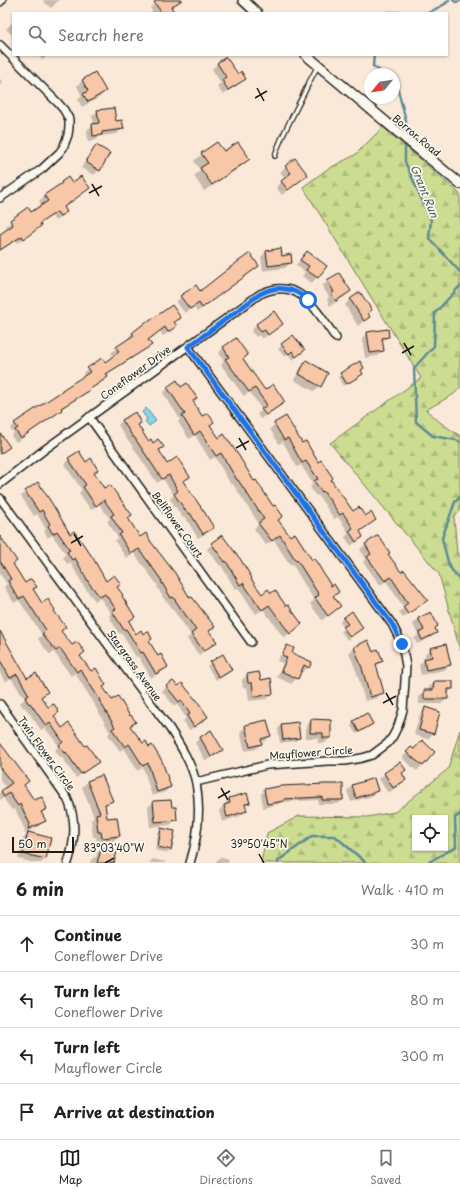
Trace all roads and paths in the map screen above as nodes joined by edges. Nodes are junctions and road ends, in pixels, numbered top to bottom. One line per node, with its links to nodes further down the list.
1 (243, 0): 2 (street)
2 (257, 12)
3 (0, 45): 8 (street)
4 (307, 56): 5 (street, Borror Road)
5 (318, 65): 6 (lane); 7 (street, Borror Road)
6 (275, 156)
7 (460, 184)
8 (0, 198)
9 (336, 338): 10 (street, Coneflower Drive)
10 (188, 347): 11 (street, Coneflower Drive); 16 (street, Mayflower Circle)
11 (89, 417): 12 (street, Coneflower Drive); 14 (street, Bellflower Court)
12 (0, 484)
13 (0, 498): 16 (street, Stargrass Avenue)
14 (251, 642)
15 (0, 704): 17 (street, Twin Flower Circle)
16 (196, 782): 18 (street, Stargrass Avenue)
17 (68, 863)
18 (190, 863)

